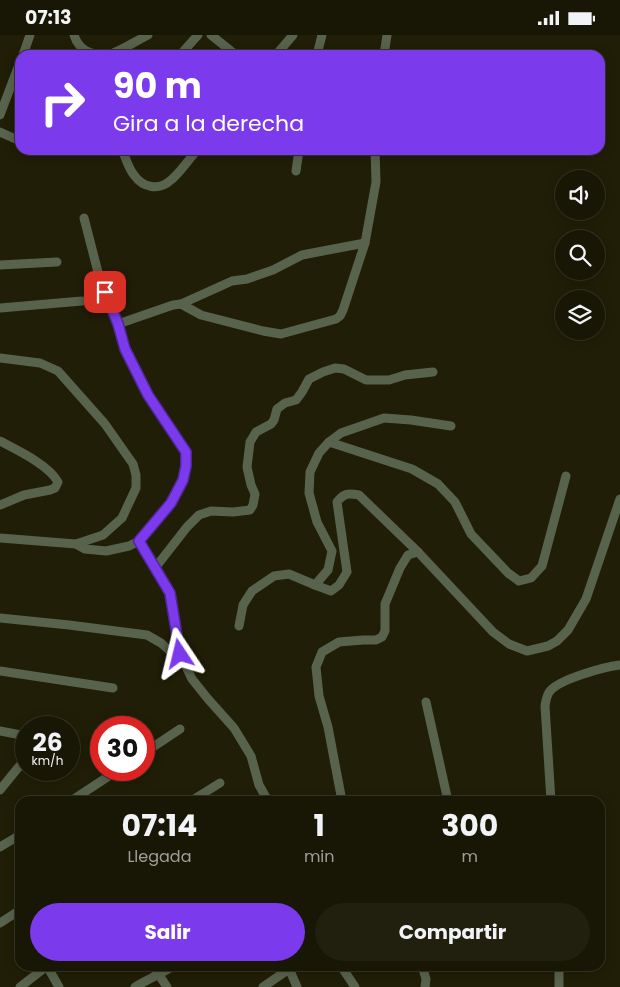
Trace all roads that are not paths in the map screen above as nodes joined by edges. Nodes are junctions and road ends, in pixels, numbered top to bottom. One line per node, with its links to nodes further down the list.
1 (30, 35): 9 (street)
2 (74, 35): 10 (street)
3 (148, 35): 11 (street)
4 (198, 35): 12 (street)
5 (211, 35): 13 (street)
6 (293, 35): 14 (street)
7 (322, 35): 15 (street)
8 (387, 35): 16 (street)
9 (25, 50)
10 (84, 50)
11 (118, 50)
12 (184, 50)
13 (230, 50)
14 (280, 50)
15 (318, 50)
16 (385, 50)
17 (15, 75): 18 (street)
18 (0, 115)
19 (0, 132): 20 (street)
20 (15, 139)
21 (124, 155): 22 (street)
22 (193, 155)
23 (298, 155): 25 (street)
24 (375, 155): 27 (street)
25 (296, 171)
26 (84, 218): 33 (street)
27 (366, 243): 31 (street); 31 (street)
28 (57, 262): 29 (street)
29 (0, 265)
30 (82, 301): 32 (street)
31 (181, 305): 33 (street)
32 (0, 308)
33 (118, 324): 43 (street)
34 (0, 358): 44 (street)
35 (433, 372): 46 (street)
36 (451, 426): 38 (street)
37 (0, 441): 41 (street)
38 (329, 442): 39 (street); 47 (street)
39 (566, 477)
40 (620, 499): 45 (street)
41 (0, 505)
42 (0, 538): 44 (street)
43 (139, 541): 44 (street); 46 (street)
44 (76, 544)
45 (418, 552): 47 (street); 66 (street)
46 (155, 568): 51 (street)
47 (315, 585): 49 (street)
48 (0, 618): 51 (street)
49 (239, 626)
50 (620, 665): 68 (street)
51 (186, 666): 65 (street)
52 (0, 671): 53 (street)
53 (113, 687)
54 (426, 702): 67 (street)
55 (180, 729): 58 (street)
56 (0, 731): 57 (street)
57 (15, 734)
58 (155, 746)
59 (15, 772): 62 (street)
60 (101, 781): 63 (street)
61 (220, 783): 64 (street)
62 (0, 790)
63 (79, 796)
64 (199, 796)
65 (265, 796)
66 (341, 796)
67 (447, 796)
68 (551, 796)
69 (15, 838): 70 (street)
70 (0, 847)
71 (15, 913): 72 (street)
72 (0, 923)
73 (41, 971): 83 (street)
74 (50, 971): 84 (street)
75 (156, 971): 82 (street)
76 (165, 971): 82 (street)
77 (284, 971): 87 (street)
78 (289, 971): 88 (street)
79 (345, 971): 89 (street)
80 (424, 971): 90 (street)
81 (559, 971): 91 (street)
82 (159, 975): 85 (street); 86 (street)
83 (20, 987)
84 (59, 987)
85 (136, 987)
86 (167, 987)
87 (263, 987)
88 (297, 987)
89 (355, 987)
90 (425, 987)
91 (559, 987)

